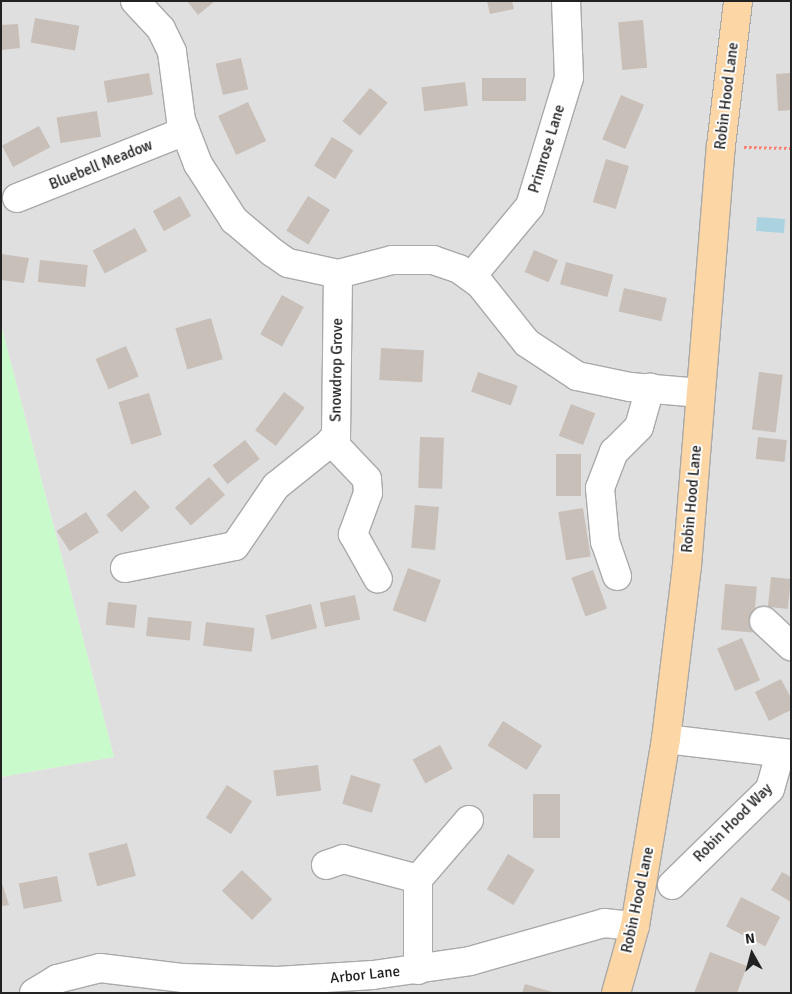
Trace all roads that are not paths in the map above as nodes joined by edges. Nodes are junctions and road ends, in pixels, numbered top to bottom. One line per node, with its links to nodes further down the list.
1 (566, 1): 7 (street, Primrose Lane)
2 (738, 1): 9 (main road, Robin Hood Lane)
3 (140, 2): 4 (street)
4 (185, 131): 5 (street, Bluebell Meadow); 6 (street)
5 (17, 198)
6 (338, 274): 7 (street); 10 (street, Snowdrop Grove)
7 (472, 277): 8 (street)
8 (650, 388): 9 (street); 12 (street)
9 (701, 393): 16 (main road, Robin Hood Lane)
10 (331, 441): 11 (street, Snowdrop Grove); 13 (street)
11 (125, 568)
12 (618, 576)
13 (378, 579)
14 (764, 621): 15 (street)
15 (791, 646)
16 (666, 739): 17 (street, Robin Hood Way); 22 (main road, Robin Hood Lane)
17 (786, 754): 21 (street, Robin Hood Way)
18 (468, 820): 20 (street)
19 (326, 865): 20 (street)
20 (418, 879): 23 (street)
21 (672, 885)
22 (635, 926): 23 (street, Arbor Lane); 26 (main road, Robin Hood Lane)
23 (418, 970): 24 (street, Arbor Lane)
24 (304, 987): 25 (street, Arbor Lane)
25 (34, 993)
26 (616, 993)

